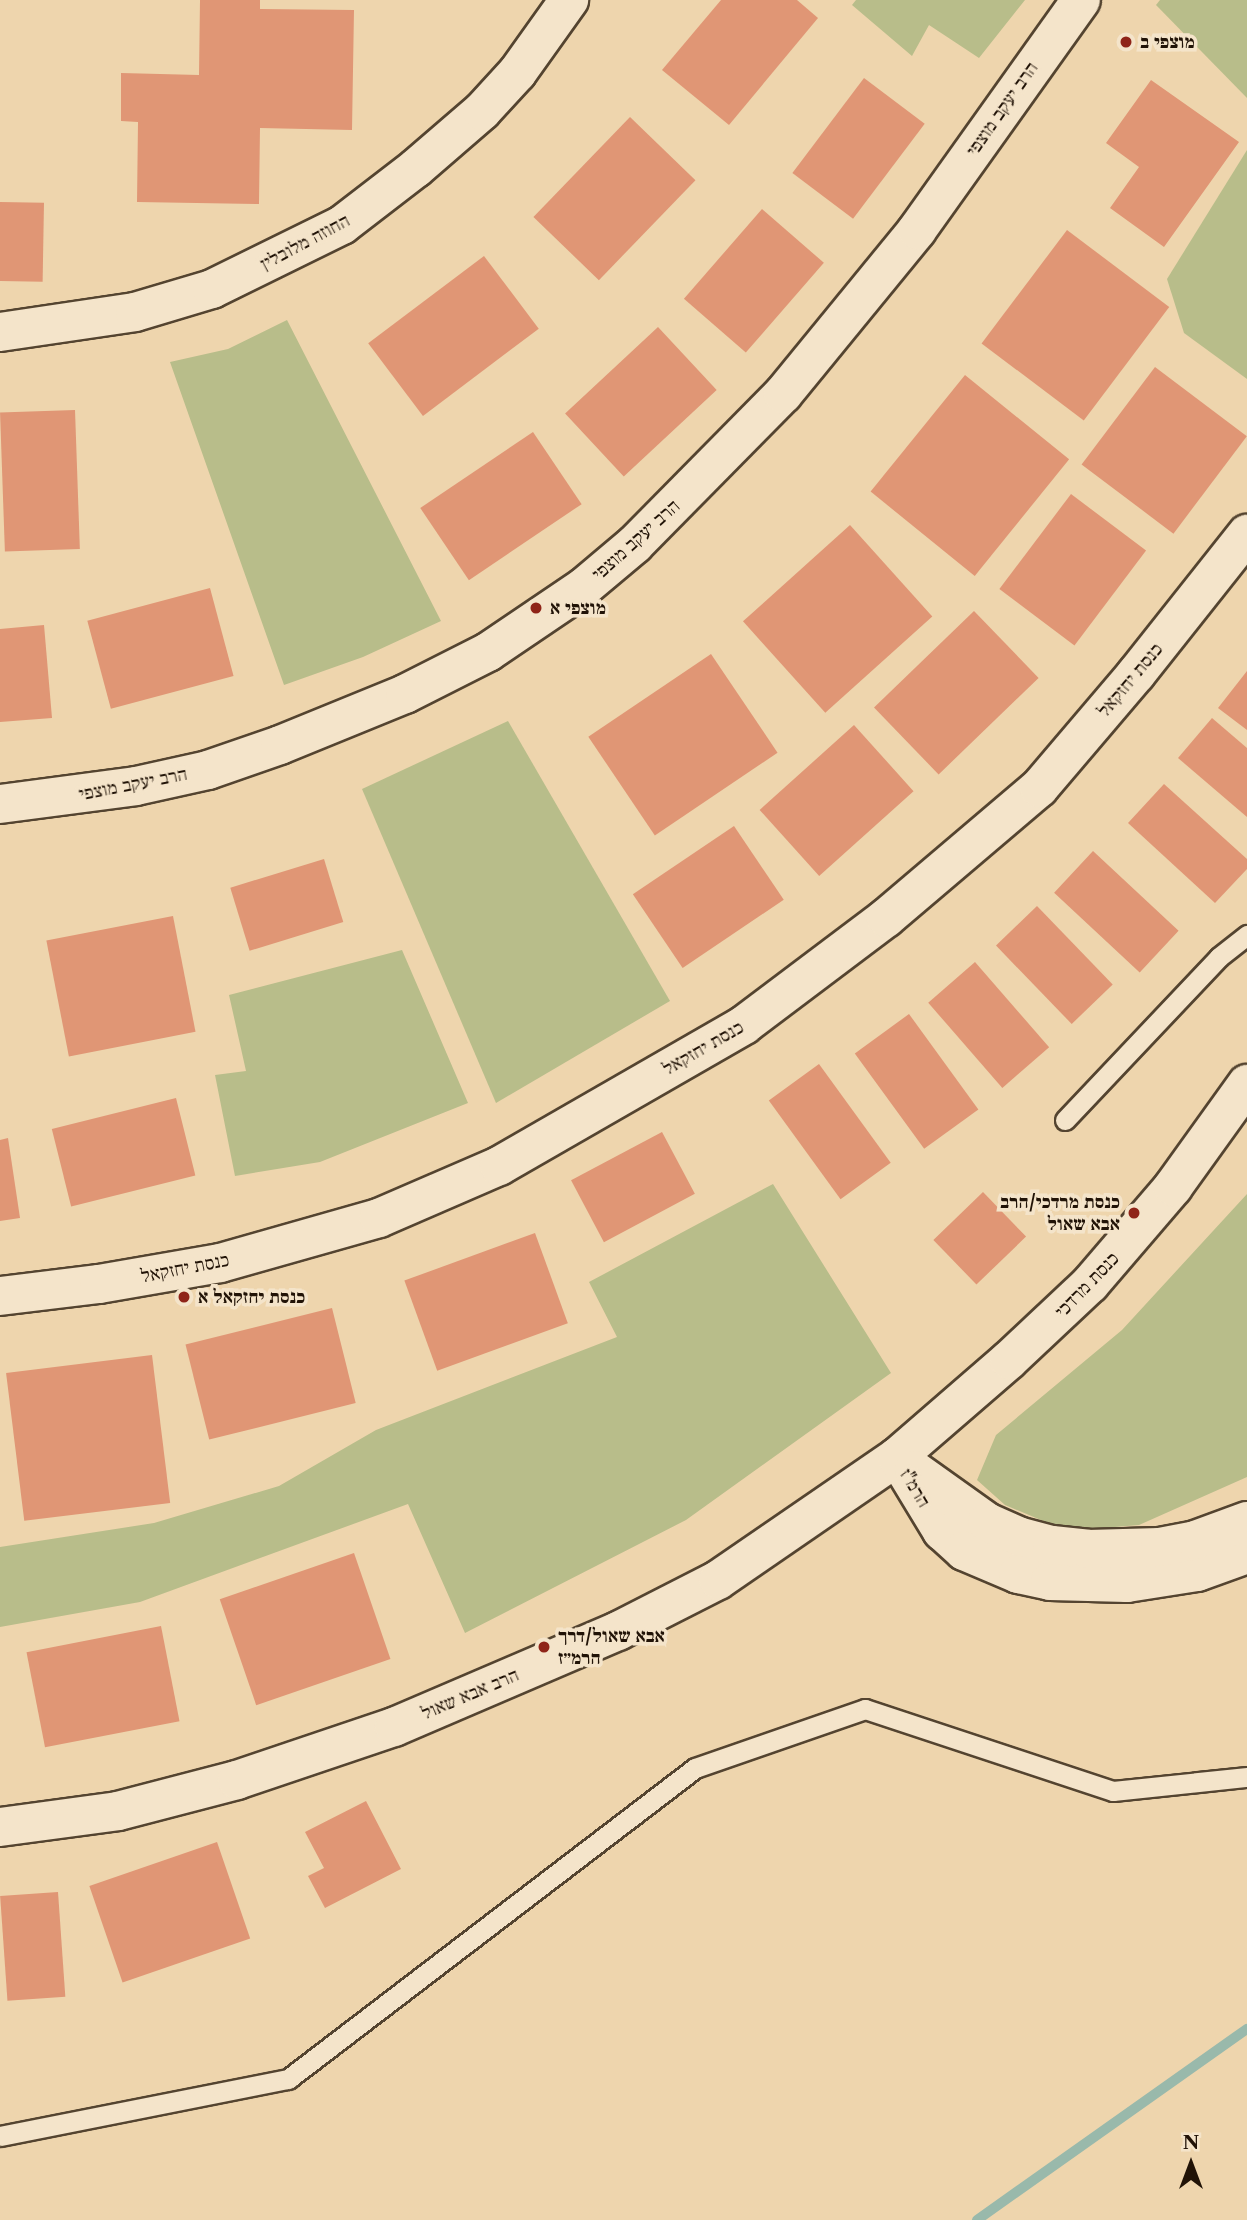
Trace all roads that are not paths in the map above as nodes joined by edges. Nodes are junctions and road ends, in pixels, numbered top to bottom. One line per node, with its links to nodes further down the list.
1 (569, 0): 3 (street, החוזה מלובלין)
2 (1081, 0): 5 (street, הרב יעקב מוצפי)
3 (0, 332)
4 (1247, 534): 9 (street, כנסת יחזקאל)
5 (0, 804)
6 (1247, 936): 8 (lane)
7 (1247, 1084): 10 (street, כנסת מרדכי)
8 (1065, 1121)
9 (0, 1296)
10 (897, 1457): 11 (street, הרמ"ז); 12 (street, הרמ"ז); 14 (street, הרב אבא שאול)
11 (1247, 1521)
12 (1247, 1554)
13 (1247, 1777): 15 (lane)
14 (0, 1827)
15 (0, 2136)

